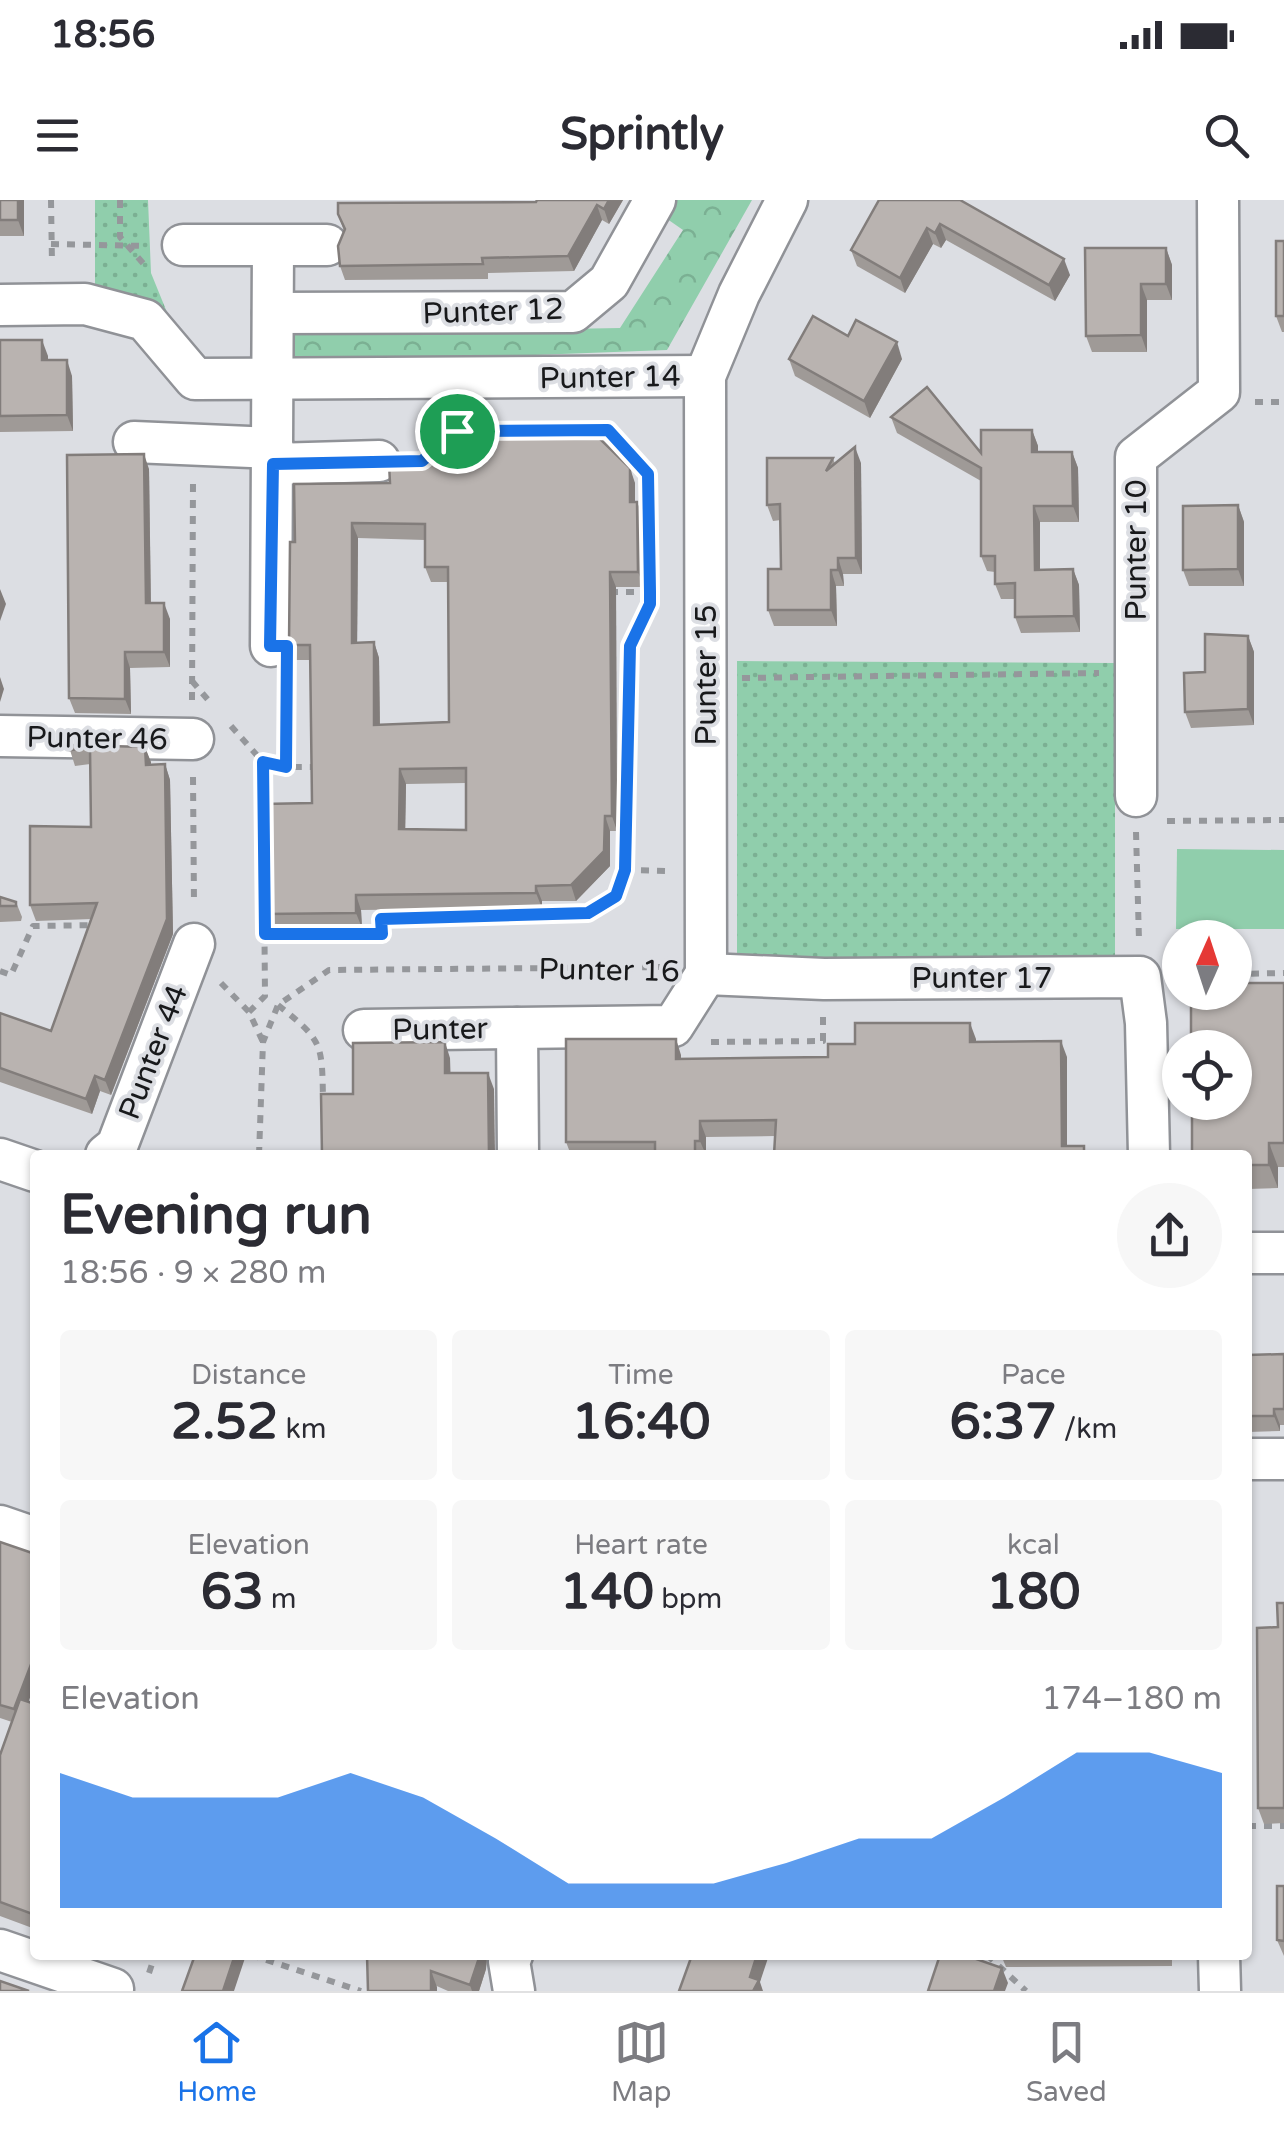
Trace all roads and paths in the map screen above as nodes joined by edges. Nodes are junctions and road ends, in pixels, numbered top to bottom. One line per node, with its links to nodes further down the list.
1 (51, 200): 5 (path)
2 (654, 200): 11 (street, Punter 12)
3 (787, 200): 12 (street)
4 (1218, 200): 23 (street, Punter 10)
5 (52, 244): 6 (path); 9 (path)
6 (170, 246): 7 (street)
7 (273, 246): 8 (street); 11 (street)
8 (328, 246)
9 (85, 304): 10 (street); 13 (street, Punter 14)
10 (0, 305)
11 (274, 313): 13 (street)
12 (705, 376): 13 (street, Punter 14); 24 (street, Punter 15)
13 (274, 380): 17 (street)
14 (552, 430): 19 (path, Punter 14)
15 (476, 431): 18 (path)
16 (134, 442): 17 (street)
17 (273, 456): 18 (street); 22 (street)
18 (379, 461)
19 (648, 474): 21 (path, Punter 15)
20 (591, 592): 21 (path)
21 (650, 592): 31 (path, Punter 15)
22 (270, 646): 27 (path)
23 (1136, 673): 24 (path); 29 (street, Punter 10)
24 (706, 678): 38 (street, Punter 15)
25 (0, 736): 26 (street, Punter 46)
26 (193, 739)
27 (286, 767): 28 (path); 33 (path)
28 (323, 767)
29 (1136, 808): 30 (path); 39 (path)
30 (1284, 820)
31 (588, 913): 33 (path, Punter 16)
32 (105, 925): 35 (path)
33 (265, 934): 42 (path)
34 (194, 944): 47 (street, Punter 44)
35 (0, 971)
36 (1284, 972): 37 (path)
37 (1252, 973)
38 (706, 974): 40 (street, Punter 17); 41 (path, Punter 16); 43 (street, Punter 16)
39 (1140, 976): 40 (street, Punter 17); 50 (street)
40 (824, 979): 43 (path)
41 (278, 1005): 46 (path); 48 (path)
42 (249, 1012)
43 (673, 1026): 44 (street, Punter 16)
44 (516, 1028): 45 (street, Punter); 49 (street)
45 (364, 1030)
46 (323, 1104)
47 (113, 1150)
48 (260, 1150)
49 (518, 1150)
50 (1148, 1150)
51 (0, 1159): 52 (street)
52 (30, 1169)
53 (1252, 1253): 54 (street)
54 (1284, 1254)
55 (1252, 1459): 56 (street)
56 (1284, 1459)
57 (0, 1526): 58 (street)
58 (30, 1536)
59 (1252, 1826): 60 (path)
60 (1284, 1826)
61 (0, 1950): 66 (street)
62 (266, 1960): 67 (path)
63 (510, 1960): 68 (street)
64 (992, 1960): 69 (path)
65 (1219, 1960): 70 (street)
66 (113, 1989)
67 (361, 1991)
68 (514, 1991)
69 (1026, 1991)
70 (1220, 1991)

